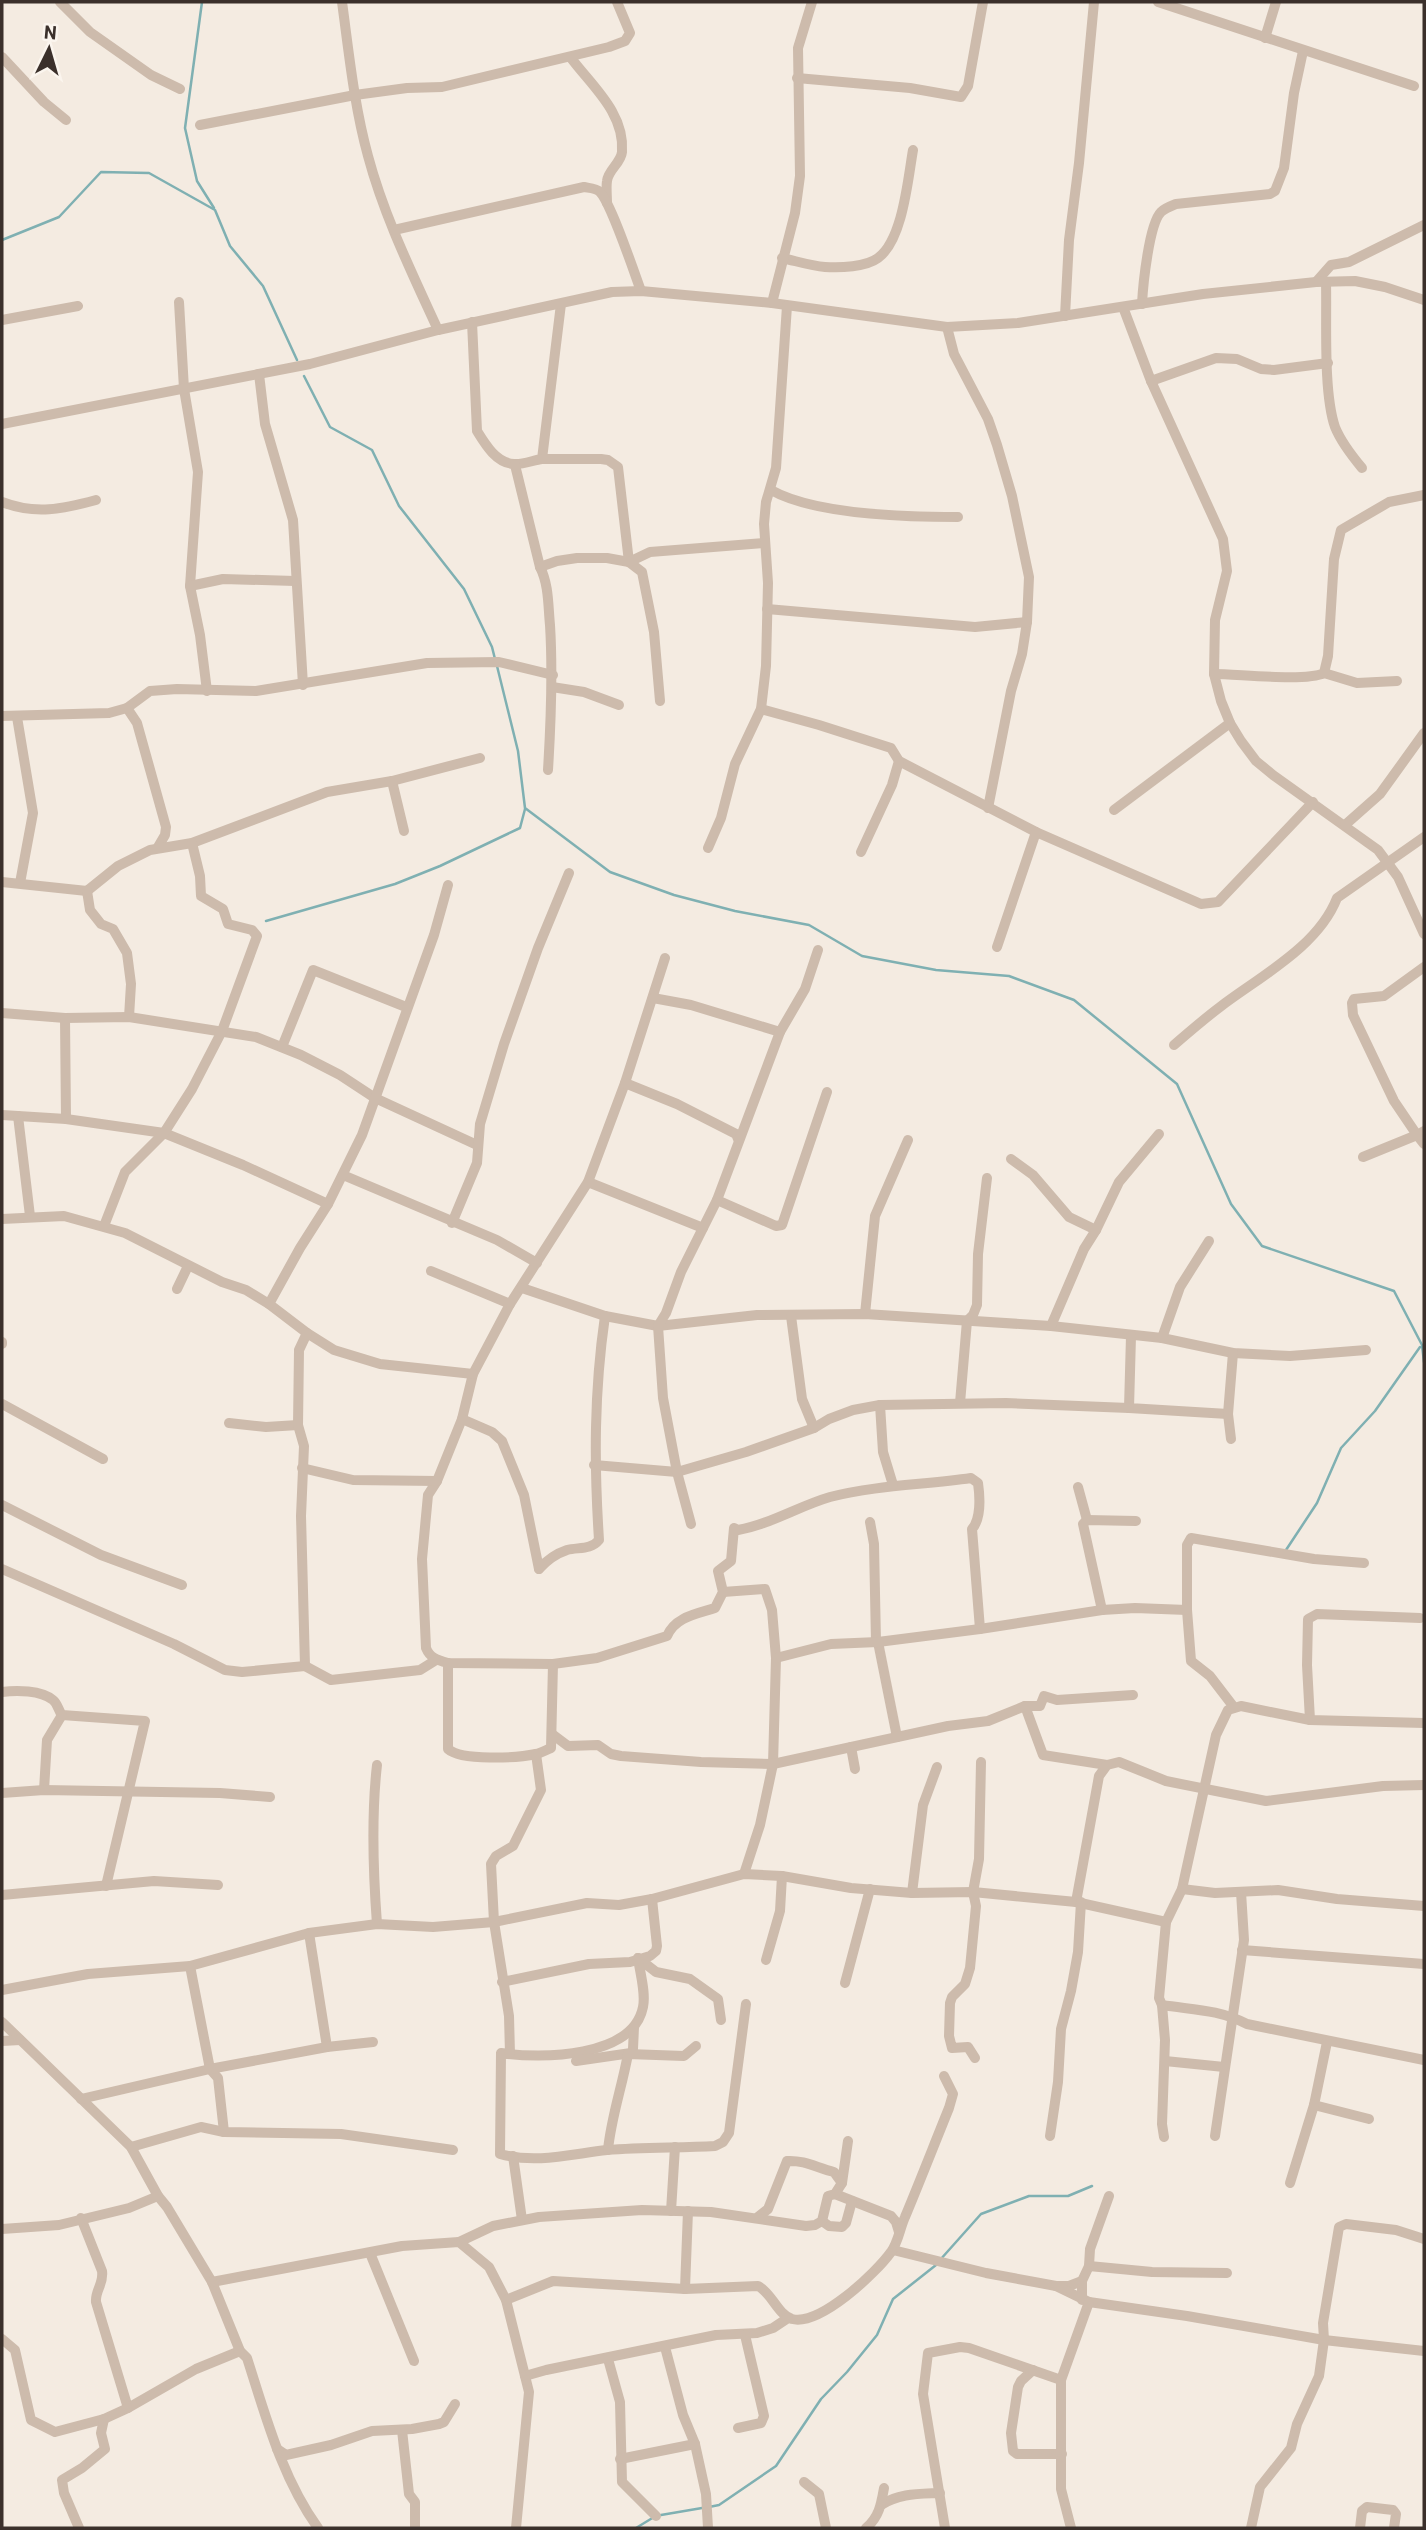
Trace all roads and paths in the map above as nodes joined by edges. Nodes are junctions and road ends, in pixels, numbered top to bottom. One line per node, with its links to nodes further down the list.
1 (60, 2): 15 (street)
2 (342, 2): 16 (street)
3 (617, 2): 12 (street)
4 (812, 2): 13 (street)
5 (983, 2): 13 (street)
6 (1094, 2): 34 (street)
7 (1158, 2): 9 (street)
8 (1276, 2): 9 (street)
9 (1265, 38): 10 (street)
10 (1303, 51): 14 (street); 30 (street)
11 (2, 57): 17 (street)
12 (570, 58): 16 (street); 20 (street)
13 (797, 78): 23 (street)
14 (1414, 86)
15 (180, 89)
16 (355, 95): 18 (street); 22 (street)
17 (66, 120)
18 (200, 125)
19 (913, 150): 23 (street)
20 (608, 207): 22 (street); 25 (street)
21 (1424, 225): 24 (street)
22 (394, 230): 38 (street)
23 (782, 258): 28 (street)
24 (1321, 282): 26 (street); 30 (street); 39 (street)
25 (641, 291): 28 (street); 29 (street)
26 (1424, 300)
27 (179, 302): 42 (street)
28 (772, 303): 32 (street)
29 (561, 304): 36 (street); 44 (street)
30 (1142, 304): 33 (street)
31 (78, 306): 35 (street)
32 (787, 306): 37 (street); 47 (street)
33 (1123, 306): 34 (street); 41 (street)
34 (1065, 316): 37 (street)
35 (2, 320)
36 (472, 322): 38 (street); 45 (street)
37 (947, 327): 60 (street)
38 (438, 330): 40 (street)
39 (1328, 363): 41 (street); 46 (street)
40 (258, 374): 42 (street); 57 (street)
41 (1151, 381): 62 (street)
42 (184, 389): 43 (street); 58 (street)
43 (2, 424)
44 (542, 459): 45 (street); 54 (street)
45 (515, 465): 55 (street)
46 (1362, 468)
47 (771, 490): 51 (street); 52 (street)
48 (1424, 495): 61 (street)
49 (96, 500): 50 (street)
50 (2, 502)
51 (958, 517)
52 (764, 543): 53 (street); 59 (street)
53 (650, 552): 54 (street); 56 (street)
54 (629, 562): 55 (street); 56 (street)
55 (540, 567): 63 (street)
56 (642, 572): 67 (street)
57 (295, 581): 58 (street); 65 (street)
58 (190, 586): 66 (street)
59 (767, 609): 60 (street); 70 (street)
60 (1027, 622): 80 (street)
61 (1324, 673): 62 (street); 64 (street)
62 (1214, 674): 73 (street)
63 (553, 681): 65 (street); 68 (street); 77 (street)
64 (1398, 681)
65 (303, 685): 66 (street)
66 (206, 691): 69 (street)
67 (660, 701)
68 (619, 705)
69 (127, 708): 72 (street); 87 (street)
70 (761, 709): 76 (street); 88 (street)
71 (2, 716): 72 (street)
72 (18, 717): 93 (street)
73 (1230, 723): 79 (street); 81 (street)
74 (1424, 733): 82 (street)
75 (480, 758): 78 (street)
76 (899, 761): 80 (street); 89 (street)
77 (548, 770)
78 (392, 781): 83 (street); 86 (street)
79 (1313, 802): 82 (street); 84 (street)
80 (988, 808): 84 (street)
81 (1114, 810)
82 (1345, 825): 90 (street)
83 (404, 831)
84 (1037, 832): 97 (street)
85 (1424, 837): 90 (street)
86 (192, 843): 87 (street); 106 (street)
87 (159, 847): 95 (street)
88 (708, 848)
89 (861, 852)
90 (1387, 863): 96 (street); 108 (street)
91 (569, 873): 121 (street)
92 (2, 881): 93 (street)
93 (20, 883): 95 (street)
94 (448, 886): 102 (street)
95 (87, 891): 104 (street)
96 (1423, 931)
97 (998, 947)
98 (818, 950): 107 (street)
99 (665, 958): 101 (street)
100 (1424, 967): 118 (street)
101 (653, 998): 107 (street); 110 (street)
102 (406, 1007): 109 (street); 112 (street)
103 (2, 1013): 105 (street)
104 (129, 1017): 105 (street); 106 (street)
105 (65, 1018): 115 (street)
106 (222, 1031): 109 (street); 116 (street)
107 (780, 1032): 119 (street)
108 (1174, 1045)
109 (282, 1047): 112 (street)
110 (625, 1083): 119 (street); 126 (street)
111 (827, 1092): 127 (street)
112 (375, 1098): 121 (street); 124 (street)
113 (2, 1115): 114 (street)
114 (18, 1115): 115 (street); 129 (street)
115 (66, 1119): 116 (street)
116 (164, 1133): 128 (street); 132 (street)
117 (1159, 1134): 134 (street)
118 (1422, 1136): 122 (street)
119 (738, 1139): 127 (street)
120 (908, 1140): 143 (street)
121 (477, 1146): 131 (street)
122 (1363, 1157)
123 (1011, 1159): 134 (street)
124 (344, 1175): 128 (street); 131 (street)
125 (987, 1178): 146 (street)
126 (588, 1182): 133 (street); 136 (street)
127 (716, 1200): 133 (street)
128 (328, 1204): 141 (street)
129 (30, 1216): 130 (street); 132 (street)
130 (2, 1219)
131 (452, 1223): 136 (street)
132 (104, 1226): 137 (street)
133 (703, 1228): 147 (street)
134 (1096, 1230): 148 (street)
135 (1209, 1241): 151 (street)
136 (537, 1263): 139 (street)
137 (188, 1266): 140 (street); 141 (street)
138 (431, 1271): 142 (street)
139 (522, 1288): 142 (street); 144 (street)
140 (177, 1289)
141 (269, 1304): 149 (street)
142 (510, 1304): 154 (street)
143 (865, 1314): 145 (street); 146 (street)
144 (605, 1315): 147 (street); 166 (street)
145 (791, 1316): 147 (street); 163 (street)
146 (967, 1321): 148 (street); 156 (street)
147 (658, 1326): 168 (street)
148 (1051, 1326): 150 (street)
149 (307, 1333): 154 (street); 162 (street)
150 (1132, 1336): 151 (street); 158 (street)
151 (1162, 1338): 153 (street)
152 (1366, 1350): 153 (street)
153 (1233, 1353): 159 (street)
154 (473, 1374): 160 (street)
155 (2, 1404): 165 (street)
156 (960, 1404): 157 (street); 158 (street)
157 (880, 1405): 163 (street); 170 (street)
158 (1129, 1408): 159 (street)
159 (1228, 1414): 164 (street)
160 (462, 1419): 166 (street); 169 (street)
161 (229, 1423): 162 (street)
162 (298, 1424): 167 (street)
163 (814, 1429): 168 (street)
164 (1231, 1439)
165 (103, 1459)
166 (594, 1465): 168 (street)
167 (302, 1468): 169 (street); 190 (street)
168 (677, 1472): 176 (street)
169 (437, 1481): 187 (street)
170 (893, 1485): 180 (street); 184 (street)
171 (1078, 1487): 173 (street)
172 (2, 1505): 179 (street)
173 (1087, 1520): 174 (street); 181 (street)
174 (1136, 1521)
175 (870, 1522): 185 (street)
176 (691, 1524)
177 (1364, 1563): 182 (street)
178 (2, 1569): 190 (street)
179 (182, 1585)
180 (723, 1592): 186 (street); 189 (street)
181 (1102, 1610): 182 (street); 184 (street)
182 (1187, 1611): 194 (street)
183 (1420, 1618): 196 (street)
184 (980, 1629): 185 (street)
185 (877, 1642): 186 (street); 199 (street)
186 (776, 1658): 203 (street)
187 (436, 1660): 188 (street); 190 (street)
188 (448, 1663): 189 (street); 201 (street)
189 (553, 1664): 198 (street)
190 (305, 1667)
191 (2, 1692): 195 (street)
192 (1133, 1695): 193 (street)
193 (1025, 1706): 199 (street); 205 (street)
194 (1233, 1706): 196 (street); 209 (street)
195 (62, 1714): 210 (street); 211 (street)
196 (1310, 1720): 197 (street)
197 (1424, 1723)
198 (552, 1734): 201 (street); 203 (street)
199 (897, 1737): 200 (street)
200 (851, 1747): 203 (street); 207 (street)
201 (536, 1754): 227 (street)
202 (982, 1762): 220 (street)
203 (773, 1764): 214 (street)
204 (377, 1765): 229 (street)
205 (1107, 1765): 209 (street); 225 (street)
206 (937, 1766): 222 (street)
207 (855, 1769)
208 (1424, 1785): 209 (street)
209 (1204, 1789): 219 (street)
210 (44, 1790): 211 (street); 212 (street)
211 (127, 1792): 213 (street); 217 (street)
212 (2, 1793)
213 (270, 1797)
214 (744, 1874): 215 (street); 224 (street)
215 (782, 1876): 218 (street); 233 (street)
216 (218, 1885): 217 (street)
217 (106, 1886): 223 (street)
218 (870, 1889): 222 (street); 237 (street)
219 (1182, 1889): 221 (street); 228 (street)
220 (973, 1892): 222 (street); 225 (street); 254 (street)
221 (1241, 1892): 226 (street); 231 (street)
222 (912, 1893)
223 (2, 1895)
224 (652, 1899): 227 (street); 232 (street)
225 (1079, 1902): 228 (street); 264 (street)
226 (1424, 1906)
227 (494, 1922): 229 (street); 236 (street)
228 (1166, 1922): 240 (street)
229 (377, 1924): 230 (street)
230 (309, 1933): 235 (street); 250 (street)
231 (1242, 1950): 234 (street); 241 (street)
232 (638, 1958): 236 (street); 242 (street); 244 (street)
233 (766, 1960)
234 (1424, 1964)
235 (190, 1966): 238 (street); 258 (street)
236 (502, 1982): 251 (street)
237 (845, 1983)
238 (2, 1990)
239 (746, 2004): 269 (street)
240 (1162, 2005): 241 (street); 256 (street)
241 (1233, 2016): 248 (street); 257 (street)
242 (721, 2020)
243 (2, 2022): 245 (street)
244 (634, 2027): 252 (street); 253 (street)
245 (20, 2040): 246 (street); 260 (street)
246 (2, 2041)
247 (373, 2042): 250 (street)
248 (1327, 2042): 255 (street); 261 (street)
249 (696, 2046): 252 (street)
250 (327, 2047): 258 (street)
251 (510, 2054): 253 (street); 272 (street)
252 (628, 2054): 253 (street); 271 (street)
253 (562, 2055)
254 (975, 2058)
255 (1424, 2060)
256 (1165, 2061): 257 (street); 266 (street)
257 (1224, 2067): 265 (street)
258 (211, 2069): 260 (street); 263 (street)
259 (944, 2076): 286 (street)
260 (81, 2099): 268 (street)
261 (1314, 2105): 262 (street); 274 (street)
262 (1369, 2119)
263 (224, 2132): 268 (street); 270 (street)
264 (1050, 2136)
265 (1215, 2136)
266 (1164, 2137)
267 (848, 2141): 273 (street)
268 (131, 2147): 276 (street)
269 (675, 2147): 271 (street); 279 (street)
270 (453, 2150)
271 (608, 2150): 272 (street)
272 (513, 2156): 283 (street)
273 (842, 2183): 275 (street); 281 (street)
274 (1290, 2183)
275 (835, 2194): 278 (street); 284 (street)
276 (158, 2196): 282 (street); 294 (street)
277 (1109, 2196): 291 (street)
278 (852, 2201): 284 (street); 286 (street)
279 (671, 2211): 280 (street); 283 (street)
280 (688, 2211): 281 (street); 296 (street)
281 (758, 2217): 284 (street)
282 (81, 2218): 285 (street); 312 (street)
283 (522, 2220): 288 (street)
284 (822, 2221)
285 (2, 2230)
286 (899, 2232): 289 (street)
287 (1424, 2239): 302 (street)
288 (459, 2242): 290 (street); 297 (street)
289 (893, 2250): 295 (street); 299 (street)
290 (370, 2253): 294 (street); 307 (street)
291 (1089, 2266): 292 (street); 293 (street)
292 (1227, 2273)
293 (1082, 2281): 295 (street); 298 (street)
294 (212, 2282): 304 (street)
295 (1056, 2286): 298 (street)
296 (685, 2289): 297 (street); 299 (street)
297 (506, 2300): 309 (street)
298 (1086, 2301): 302 (street); 310 (street)
299 (788, 2318): 300 (street)
300 (745, 2335): 303 (street); 314 (street)
301 (2, 2339): 313 (street)
302 (1324, 2340): 305 (street); 334 (street)
303 (665, 2347): 306 (street); 316 (street)
304 (240, 2351): 312 (street); 317 (street)
305 (1424, 2351)
306 (608, 2359): 309 (street); 319 (street)
307 (414, 2361)
308 (1033, 2370): 310 (street); 318 (street); 322 (street)
309 (525, 2376): 328 (street)
310 (1061, 2380): 318 (street)
311 (455, 2404): 315 (street)
312 (128, 2409): 313 (street)
313 (104, 2419): 325 (street)
314 (738, 2428)
315 (402, 2430): 317 (street); 327 (street)
316 (695, 2444): 319 (street); 329 (street)
317 (277, 2449): 326 (street)
318 (1062, 2454): 333 (street)
319 (620, 2459): 324 (street)
320 (804, 2482): 330 (street)
321 (884, 2488): 323 (street)
322 (940, 2493): 323 (street); 332 (street)
323 (881, 2505): 331 (street)
324 (656, 2516)
325 (79, 2528)
326 (318, 2528)
327 (415, 2528)
328 (516, 2528)
329 (708, 2528)
330 (826, 2528)
331 (866, 2528)
332 (945, 2528)
333 (1071, 2528)
334 (1251, 2528)
335 (1360, 2528): 336 (street)
336 (1394, 2528)

